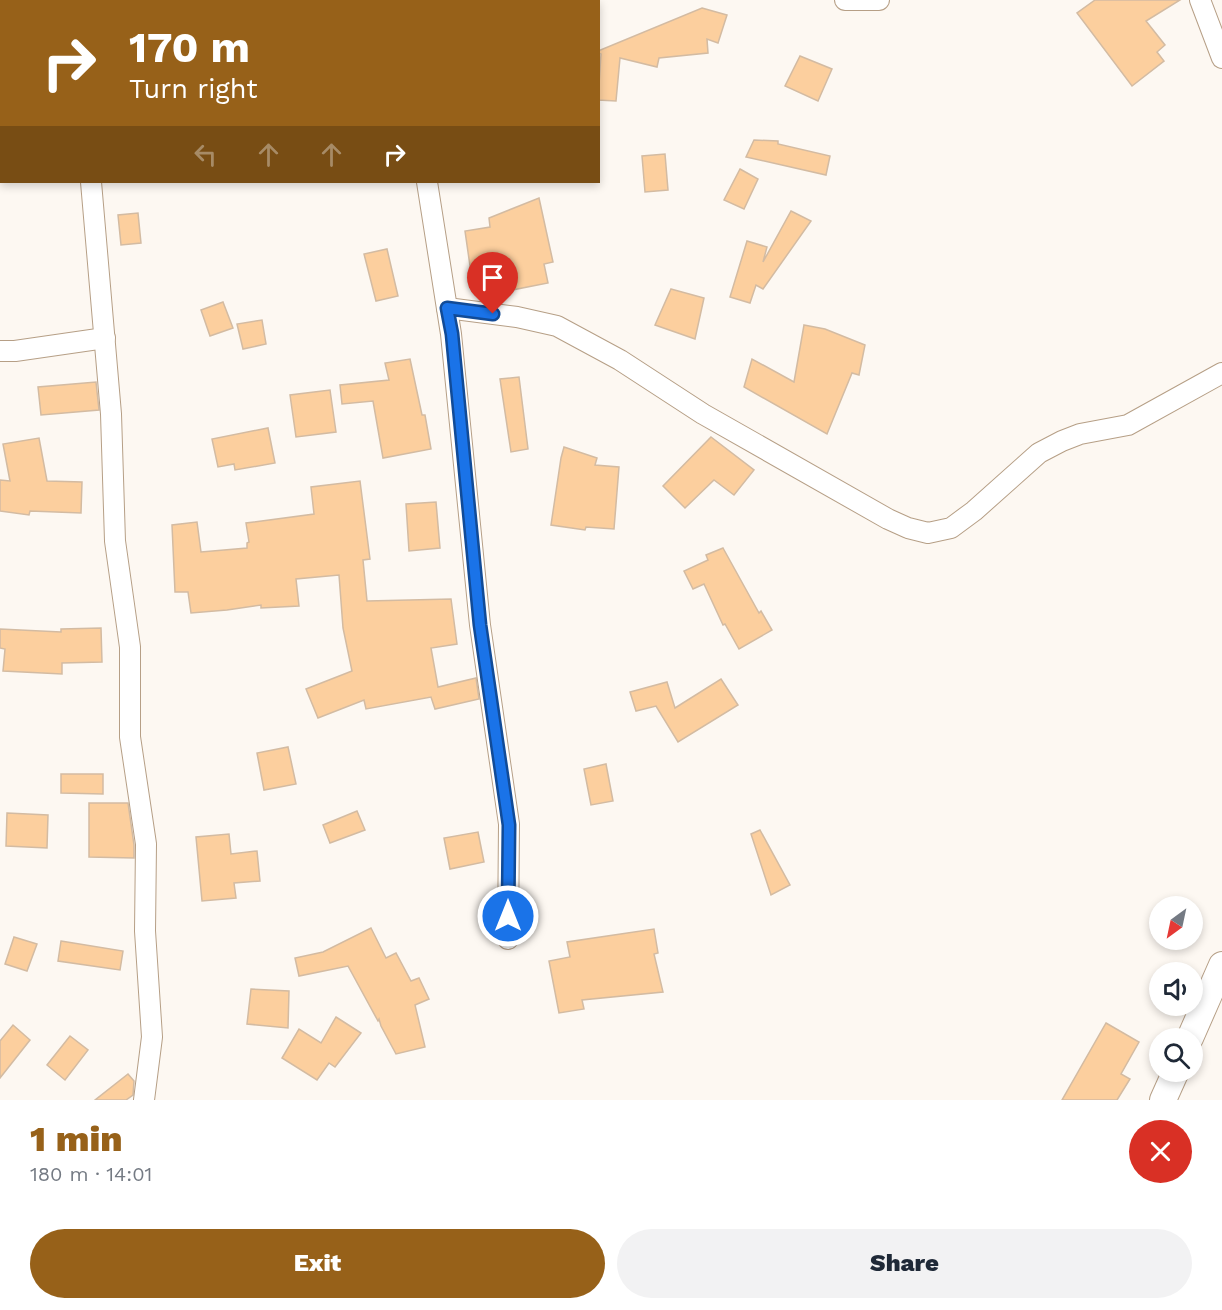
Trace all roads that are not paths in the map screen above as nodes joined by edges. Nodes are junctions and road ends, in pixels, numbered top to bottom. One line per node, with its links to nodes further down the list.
1 (845, 0): 2 (street)
2 (879, 0)
3 (1200, 0): 4 (street)
4 (1222, 58)
5 (91, 183): 8 (street)
6 (427, 183): 7 (street)
7 (447, 308): 10 (street); 11 (street)
8 (105, 338): 9 (street); 15 (street)
9 (0, 351)
10 (1222, 373)
11 (508, 939)
12 (1222, 965): 13 (street)
13 (1194, 1028)
14 (1171, 1082): 16 (street)
15 (144, 1100)
16 (1163, 1100)

